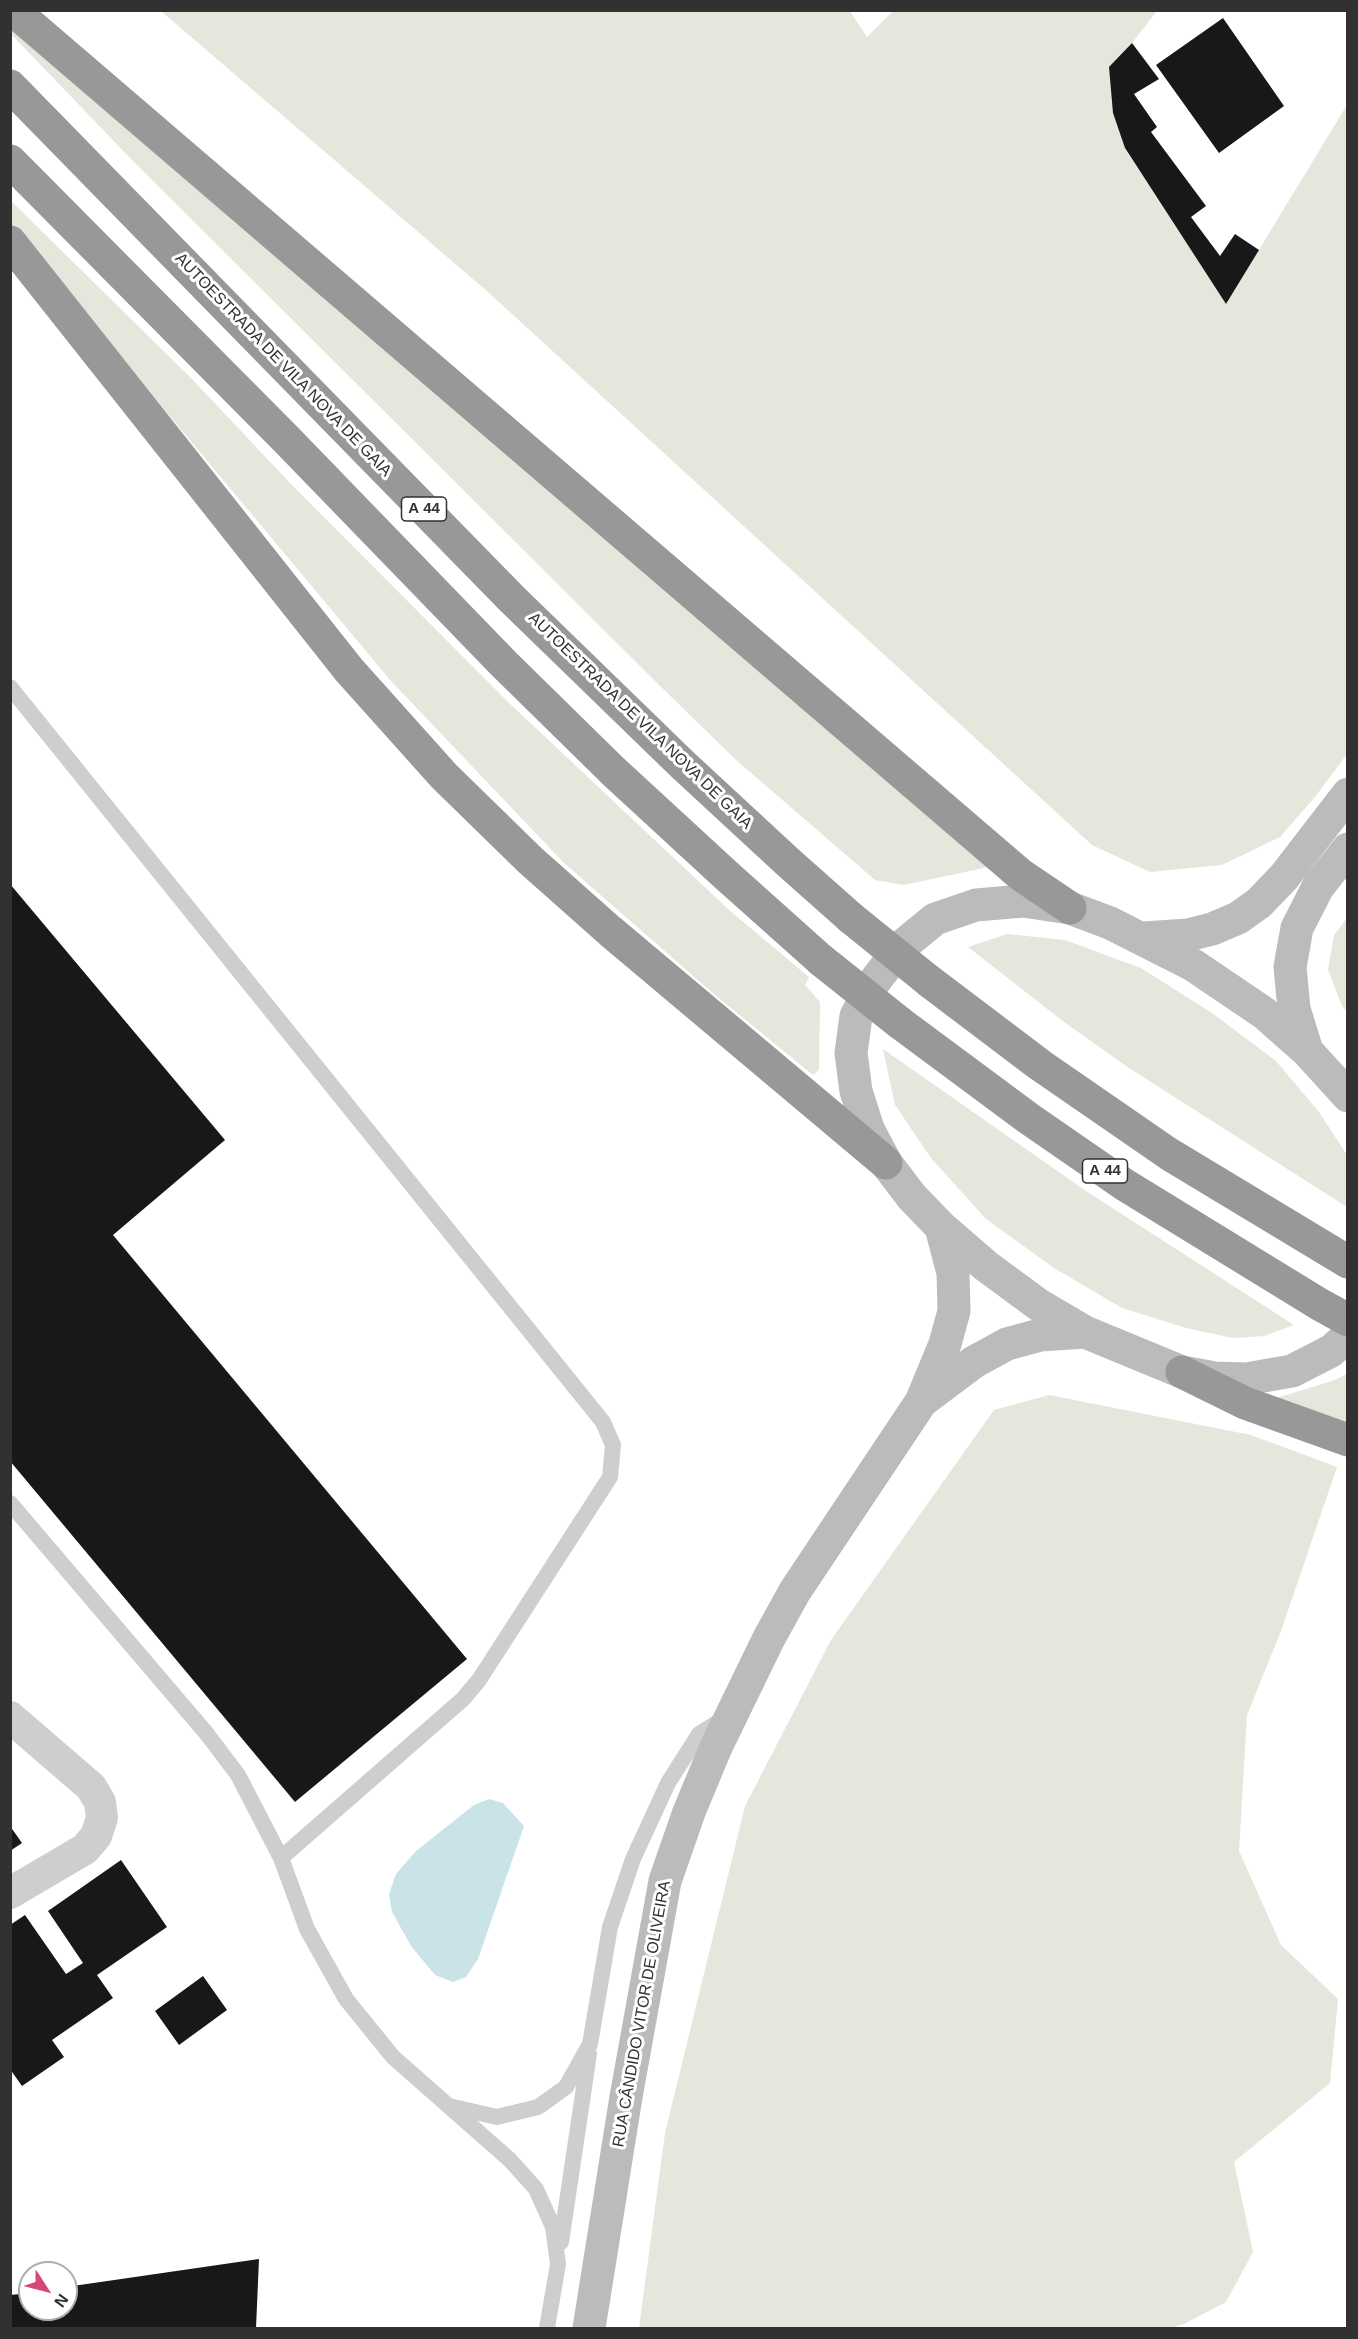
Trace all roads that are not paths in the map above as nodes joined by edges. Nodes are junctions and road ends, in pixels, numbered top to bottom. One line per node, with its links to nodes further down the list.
1 (13, 10): 8 (highway)
2 (10, 86): 14 (highway, AUTOESTRADA DE VILA NOVA DE GAIA / A 44, bridge)
3 (10, 161): 15 (highway, A 44, bridge)
4 (10, 242): 12 (highway)
5 (10, 687): 24 (lane)
6 (1347, 794): 9 (main road, RUA CÂNDIDO VITOR DE OLIVEIRA)
7 (1347, 849): 10 (main road, RUA CÂNDIDO VITOR DE OLIVEIRA)
8 (1070, 908): 9 (main road, RUA CÂNDIDO VITOR DE OLIVEIRA); 12 (main road, RUA CÂNDIDO VITOR DE OLIVEIRA)
9 (1144, 938): 10 (main road, RUA CÂNDIDO VITOR DE OLIVEIRA)
10 (1307, 1051): 11 (main road, RUA CÂNDIDO VITOR DE OLIVEIRA)
11 (1347, 1096)
12 (886, 1163): 13 (main road, RUA CÂNDIDO VITOR DE OLIVEIRA)
13 (940, 1227): 16 (main road, RUA CÂNDIDO VITOR DE OLIVEIRA); 19 (main road, RUA CÂNDIDO VITOR DE OLIVEIRA)
14 (1346, 1262)
15 (1347, 1320)
16 (1085, 1332): 18 (main road, RUA CÂNDIDO VITOR DE OLIVEIRA); 19 (main road, RUA CÂNDIDO VITOR DE OLIVEIRA)
17 (1347, 1336): 18 (main road, RUA CÂNDIDO VITOR DE OLIVEIRA)
18 (1182, 1372): 20 (highway)
19 (921, 1402): 22 (main road, RUA CÂNDIDO VITOR DE OLIVEIRA)
20 (1347, 1440)
21 (10, 1503): 24 (lane)
22 (731, 1713): 26 (lane); 30 (main road, RUA CÂNDIDO VITOR DE OLIVEIRA)
23 (10, 1717): 25 (street)
24 (281, 1858): 27 (lane)
25 (10, 1893)
26 (590, 2044): 27 (lane); 28 (lane)
27 (447, 2106): 28 (lane)
28 (558, 2264): 29 (lane)
29 (547, 2328)
30 (589, 2328)

